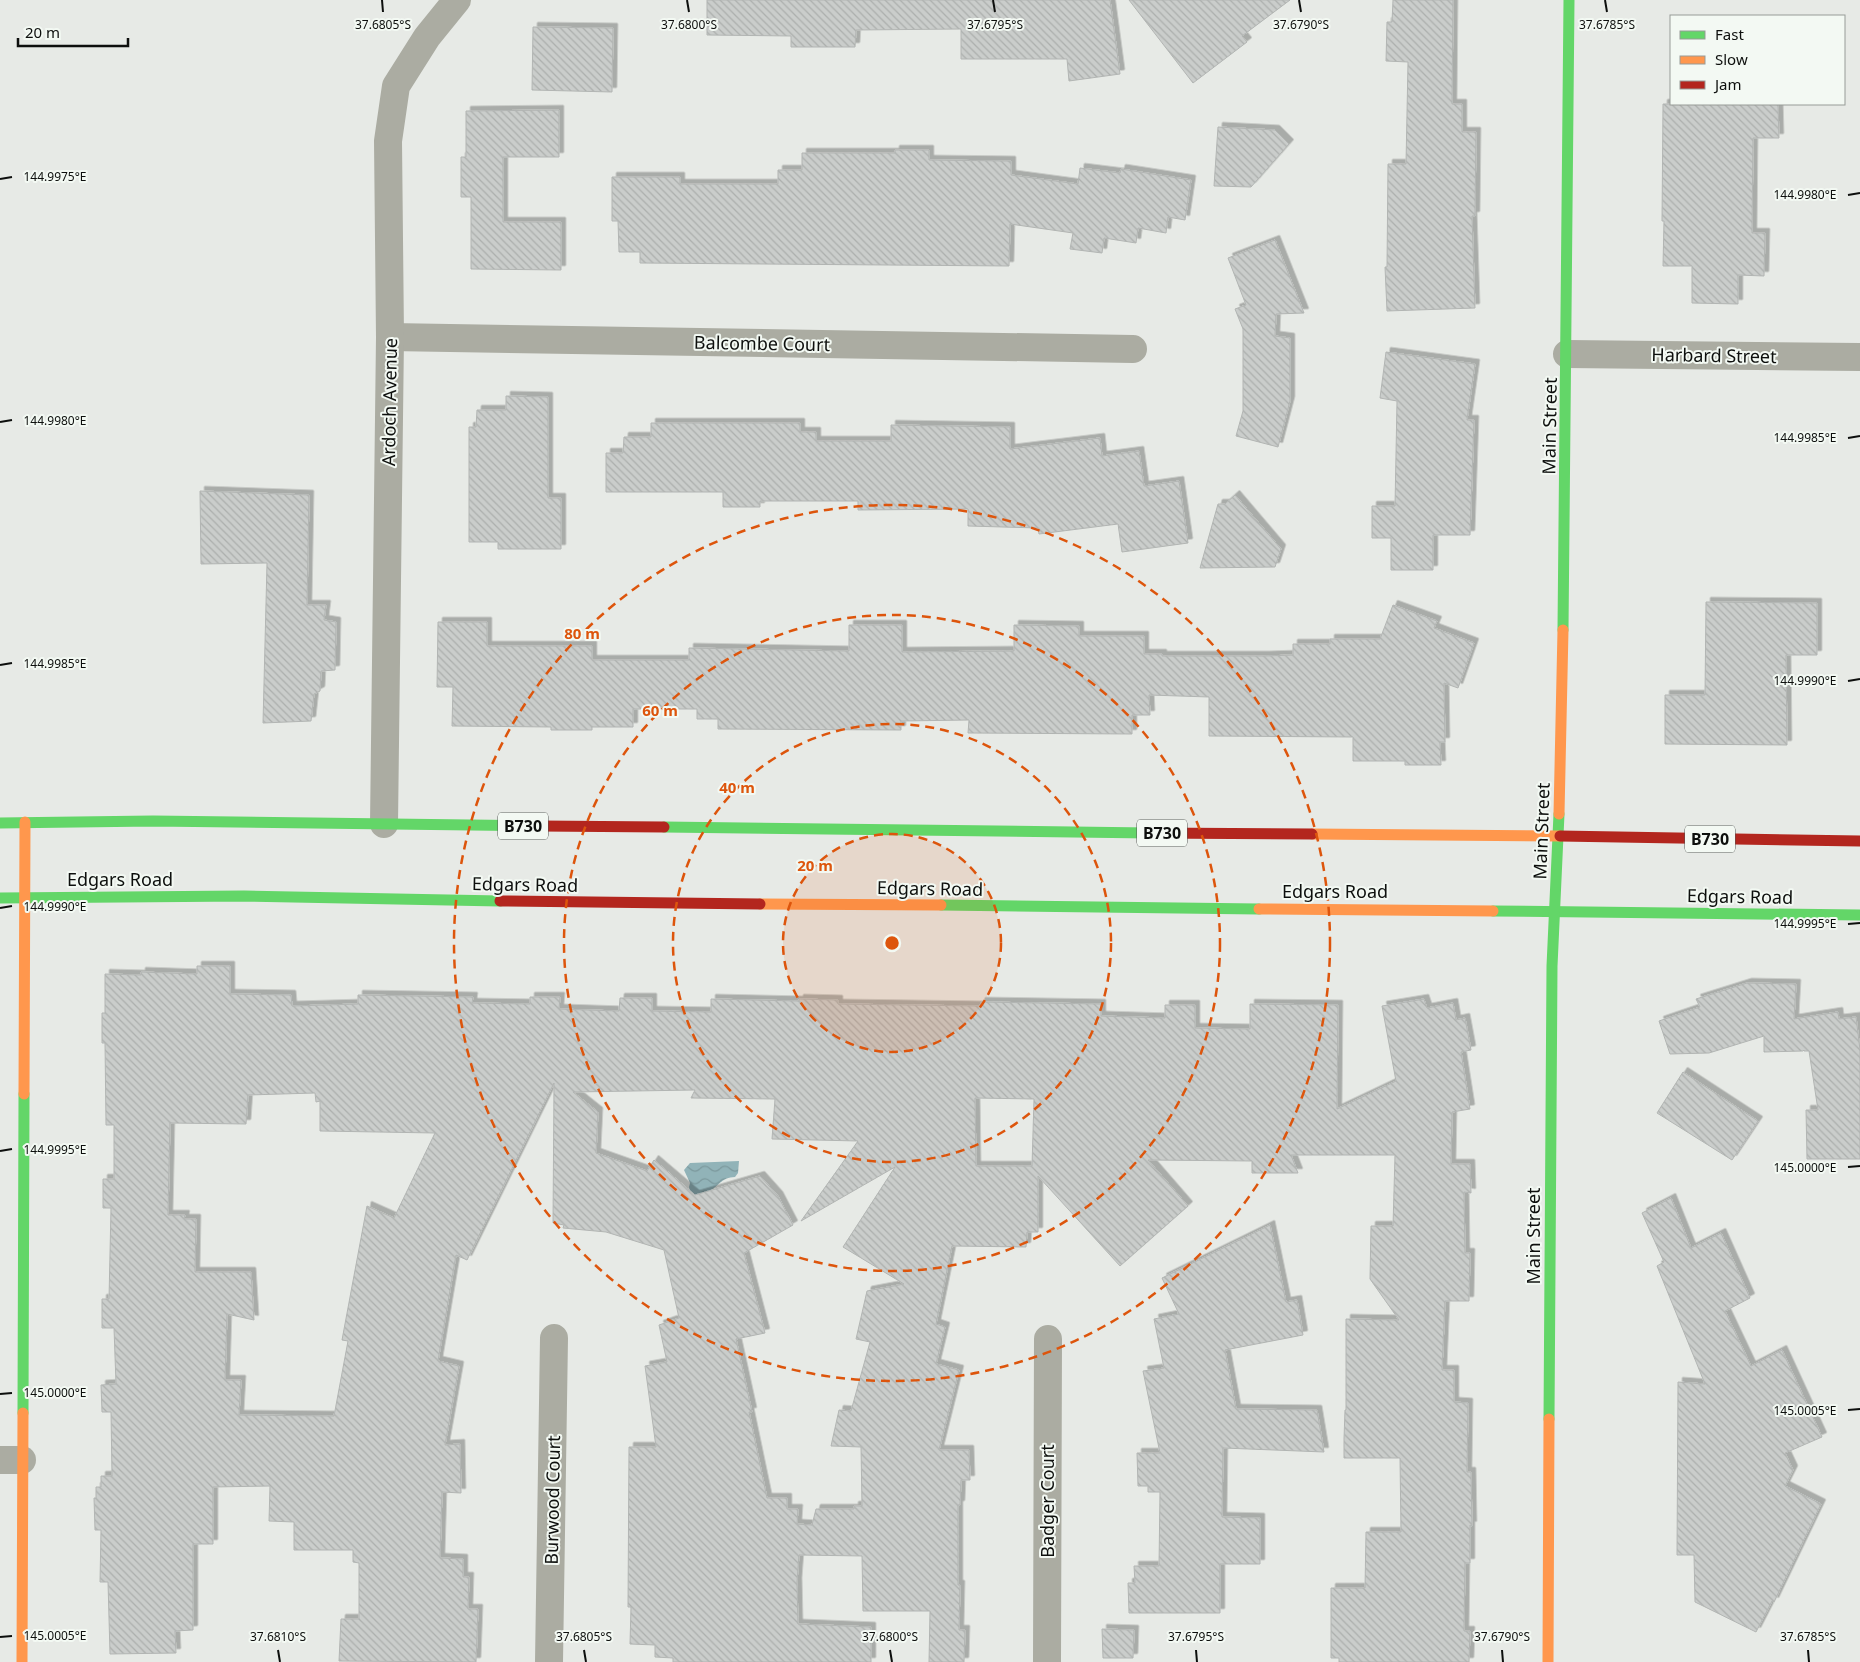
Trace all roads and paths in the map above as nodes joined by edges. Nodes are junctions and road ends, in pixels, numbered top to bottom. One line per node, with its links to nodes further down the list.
1 (457, 0): 3 (street, Ardoch Avenue)
2 (1569, 0): 5 (main road, Main Street)
3 (390, 337): 4 (street, Balcombe Court); 9 (street, Ardoch Avenue)
4 (1134, 349)
5 (1567, 354): 6 (street, Harbard Street); 10 (main road, Main Street)
6 (1860, 356)
7 (25, 822): 8 (main road, B730); 9 (main road, B730); 12 (main road)
8 (0, 823)
9 (384, 824): 10 (main road, B730)
10 (1559, 836): 11 (main road, B730); 14 (main road, Main Street)
11 (1860, 841)
12 (24, 897): 13 (main road, Edgars Road); 14 (main road, Edgars Road); 18 (main road)
13 (0, 898)
14 (1556, 912): 15 (main road, Edgars Road); 22 (main road, Main Street)
15 (1860, 915)
16 (554, 1338): 20 (street, Burwood Court)
17 (1048, 1339): 21 (street, Badger Court)
18 (11, 1460): 19 (main road)
19 (22, 1662)
20 (549, 1662)
21 (1047, 1662)
22 (1548, 1662)

